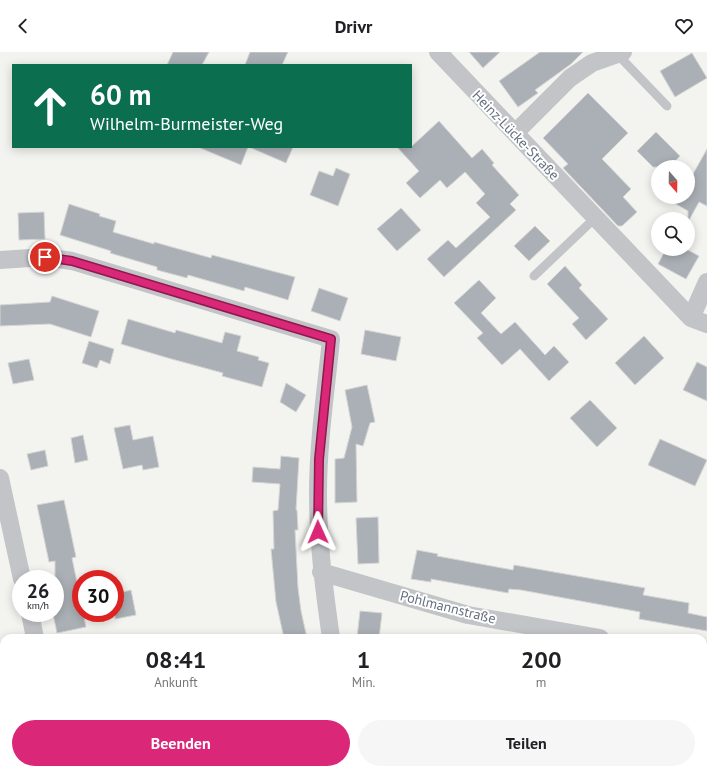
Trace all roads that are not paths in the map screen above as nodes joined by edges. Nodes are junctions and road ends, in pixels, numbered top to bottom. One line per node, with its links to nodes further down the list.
1 (438, 52): 4 (street, Heinz-Lücke-Straße)
2 (620, 53): 3 (lane); 4 (street)
3 (668, 106)
4 (515, 134): 5 (street, Heinz-Lücke-Straße)
5 (595, 218): 7 (lane); 9 (street, Heinz-Lücke-Straße)
6 (0, 260): 12 (street)
7 (534, 276)
8 (707, 282): 9 (street)
9 (699, 321)
10 (0, 478): 11 (street)
11 (20, 570)
12 (321, 572): 15 (street); 16 (street, Pohlmannstraße)
13 (32, 622): 14 (street)
14 (34, 634)
15 (330, 634)
16 (577, 634)

